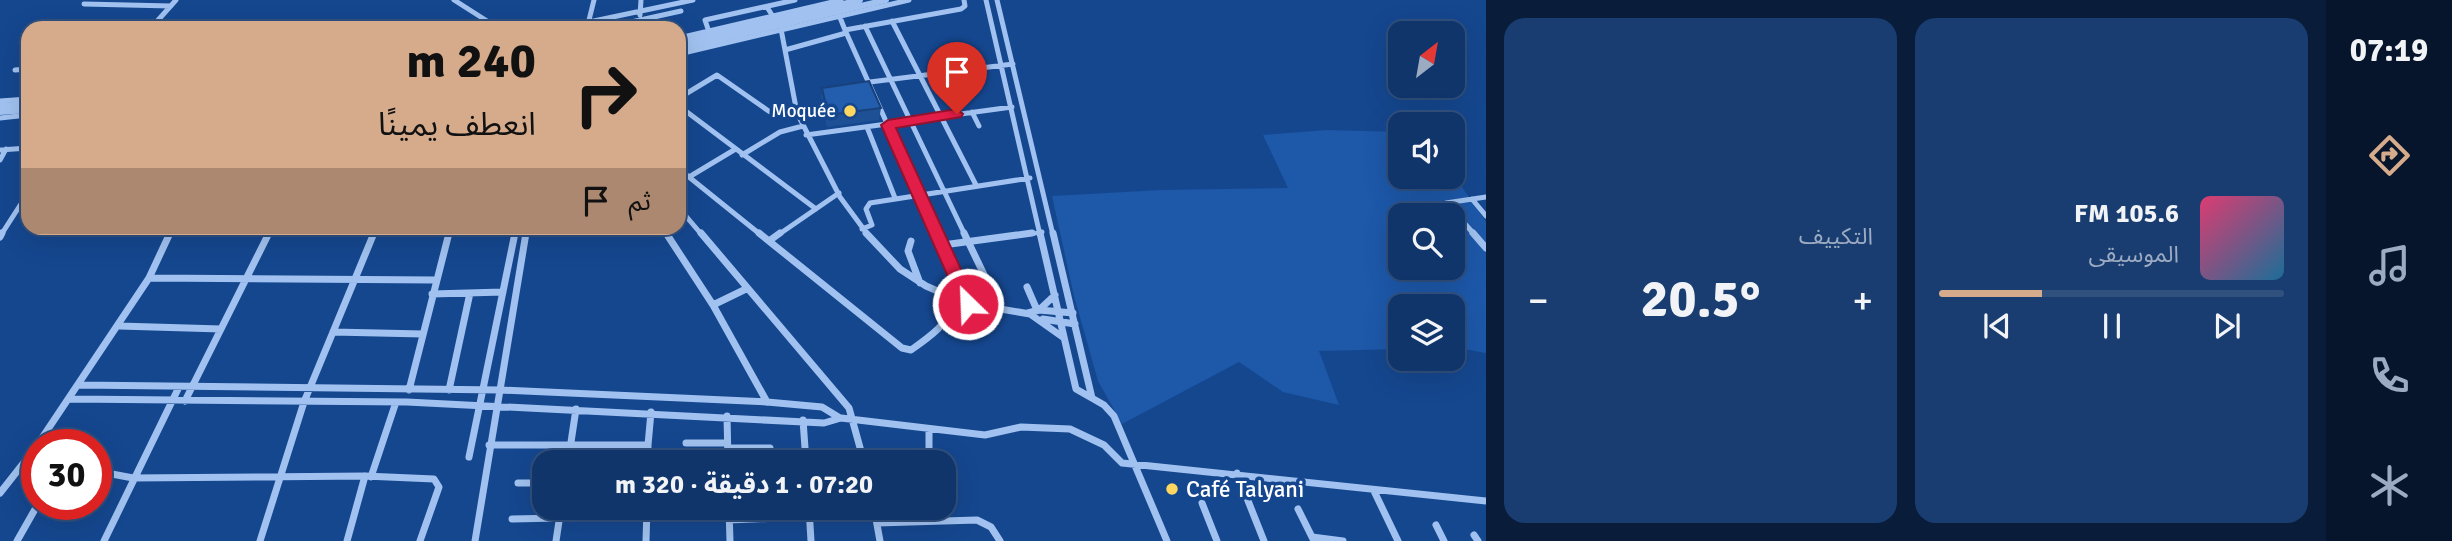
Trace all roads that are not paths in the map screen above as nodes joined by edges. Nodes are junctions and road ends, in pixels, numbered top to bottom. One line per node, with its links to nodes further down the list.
1 (88, 0): 15 (street)
2 (176, 0): 15 (street)
3 (454, 0): 22 (street)
4 (594, 0): 23 (street)
5 (641, 0): 18 (street)
6 (690, 0): 18 (street)
7 (795, 0): 16 (street)
8 (839, 0): 27 (street)
9 (860, 0): 27 (street)
10 (886, 0): 27 (street)
11 (909, 0): 19 (street)
12 (964, 0): 26 (street)
13 (986, 0): 36 (street)
14 (997, 0): 35 (street)
15 (170, 6): 21 (street)
16 (767, 6): 27 (street); 30 (street)
17 (681, 11): 20 (street)
18 (639, 12): 20 (street); 24 (street)
19 (839, 15): 27 (street); 29 (street)
20 (641, 20): 25 (street)
21 (157, 21)
22 (487, 21)
23 (589, 21)
24 (604, 21)
25 (636, 21)
26 (892, 21): 28 (street); 39 (street)
27 (778, 24): 30 (street); 32 (street); 33 (street); 34 (street)
28 (865, 26): 29 (street); 40 (street)
29 (846, 31): 34 (street); 41 (street)
30 (709, 32): 31 (street)
31 (686, 38)
32 (686, 39)
33 (686, 49)
34 (785, 50): 49 (street)
35 (1013, 64): 36 (street); 45 (street)
36 (1000, 66): 39 (street); 46 (street)
37 (15, 70): 38 (street)
38 (21, 70)
39 (920, 75): 40 (street); 52 (street)
40 (890, 79): 41 (street); 53 (street)
41 (870, 82): 54 (street)
42 (686, 94): 49 (street)
43 (21, 102): 44 (street)
44 (0, 104)
45 (1021, 105): 46 (street); 66 (street)
46 (1010, 107): 48 (street); 67 (street)
47 (686, 112): 61 (street)
48 (972, 112): 52 (street); 56 (street)
49 (797, 113): 55 (street)
50 (21, 114): 51 (street)
51 (0, 115)
52 (941, 116): 53 (street); 68 (street)
53 (911, 121): 54 (street); 69 (street)
54 (888, 125): 57 (street); 71 (street)
55 (803, 126): 58 (street); 62 (street)
56 (979, 126)
57 (866, 127): 58 (street); 73 (street)
58 (806, 135): 70 (street)
59 (21, 149): 60 (street)
60 (3, 150): 63 (street)
61 (734, 150): 62 (street); 65 (street)
62 (742, 155): 76 (street)
63 (0, 160)
64 (686, 175): 65 (street)
65 (689, 177): 90 (street)
66 (1039, 177): 67 (street); 80 (street)
67 (1028, 178): 68 (street); 81 (street)
68 (976, 186): 69 (street)
69 (944, 190): 71 (street); 92 (street)
70 (839, 193): 76 (street); 79 (street)
71 (920, 194): 73 (street); 93 (street)
72 (1486, 197): 74 (street)
73 (895, 198): 79 (street)
74 (1472, 199): 78 (street); 94 (street)
75 (21, 204): 89 (street)
76 (816, 209): 90 (street)
77 (686, 216): 101 (street)
78 (1486, 216)
79 (862, 229): 99 (street)
80 (1051, 230): 81 (street); 113 (street)
81 (1040, 232): 92 (street); 105 (street)
82 (170, 235): 96 (street)
83 (268, 235): 95 (street)
84 (373, 235): 97 (street)
85 (448, 235): 98 (street)
86 (515, 235): 102 (street)
87 (526, 235): 129 (street)
88 (667, 235): 108 (street)
89 (0, 237)
90 (769, 241): 106 (street)
91 (911, 241): 99 (street)
92 (969, 243): 93 (street); 109 (street)
93 (943, 246): 107 (street)
94 (1486, 248)
95 (248, 276): 96 (street); 97 (street); 118 (street)
96 (149, 278): 117 (street)
97 (355, 278): 98 (street); 119 (street)
98 (435, 280): 104 (street)
99 (920, 283): 106 (street)
100 (1027, 287): 110 (street)
101 (746, 289): 108 (street); 143 (street)
102 (503, 292): 103 (street); 128 (street)
103 (470, 293): 104 (street); 127 (street)
104 (432, 294): 120 (street)
105 (1055, 295): 110 (street); 111 (street)
106 (957, 300): 107 (street)
107 (968, 304): 109 (street)
108 (713, 305): 136 (street)
109 (1001, 310): 112 (street)
110 (1038, 310): 111 (street); 112 (street)
111 (1059, 312): 113 (street); 115 (street)
112 (1026, 313): 114 (street)
113 (1073, 313): 116 (street)
114 (1040, 318): 115 (street); 121 (street)
115 (1061, 322): 116 (street); 121 (street)
116 (1075, 324): 130 (street)
117 (119, 326): 118 (street); 122 (street)
118 (221, 330): 124 (street)
119 (333, 332): 120 (street); 125 (street)
120 (423, 334): 126 (street)
121 (1064, 338): 130 (street)
122 (79, 384): 123 (street); 131 (street)
123 (179, 387): 124 (street); 132 (street)
124 (192, 387): 125 (street); 133 (street)
125 (310, 387): 126 (street); 134 (street)
126 (409, 390): 127 (street)
127 (449, 390): 128 (street)
128 (481, 390): 129 (street); 137 (street)
129 (501, 390): 136 (street); 138 (street)
130 (1093, 398): 160 (street)
131 (70, 399): 132 (street); 145 (street)
132 (173, 401): 133 (street); 166 (street)
133 (185, 401): 134 (street)
134 (304, 402): 135 (street); 165 (street)
135 (396, 402): 137 (street); 164 (street)
136 (766, 402): 142 (street)
137 (478, 404): 138 (street); 159 (street)
138 (497, 406): 139 (street); 149 (street)
139 (576, 409): 140 (street); 148 (street)
140 (651, 412): 141 (street); 150 (street)
141 (727, 416): 144 (street); 151 (street)
142 (841, 418): 143 (street); 144 (street)
143 (853, 419): 146 (street); 157 (street)
144 (803, 420): 156 (street)
145 (48, 429)
146 (929, 429): 158 (street); 160 (street)
147 (686, 443): 151 (street)
148 (572, 444): 149 (street); 150 (street); 153 (street)
149 (489, 445): 190 (street)
150 (648, 445): 154 (street)
151 (727, 446): 152 (street); 155 (street)
152 (771, 448)
153 (571, 450)
154 (648, 450)
155 (727, 450)
156 (805, 450)
157 (861, 450)
158 (929, 450)
159 (469, 457)
160 (1136, 463): 162 (street); 197 (street)
161 (21, 468): 170 (street)
162 (1237, 473): 169 (street); 199 (street)
163 (112, 474): 166 (street)
164 (368, 476): 165 (street); 188 (street); 189 (street)
165 (281, 477): 166 (street); 187 (street)
166 (133, 478): 186 (street)
167 (518, 483): 168 (street)
168 (532, 483)
169 (1374, 491): 171 (street); 201 (street)
170 (0, 493)
171 (1486, 501)
172 (1202, 503): 198 (street)
173 (1298, 509): 184 (street)
174 (512, 519): 175 (street)
175 (532, 519)
176 (29, 520): 185 (street)
177 (560, 520): 191 (street)
178 (647, 520): 192 (street)
179 (729, 520): 193 (street)
180 (809, 520): 194 (street)
181 (876, 520): 182 (street)
182 (877, 523): 195 (street); 196 (street)
183 (1436, 525): 202 (street)
184 (1312, 539): 200 (street)
185 (17, 541)
186 (103, 541)
187 (260, 541)
188 (347, 541)
189 (420, 541)
190 (475, 541)
191 (556, 541)
192 (646, 541)
193 (730, 541)
194 (810, 541)
195 (880, 541)
196 (1000, 541)
197 (1167, 541)
198 (1217, 541)
199 (1264, 541)
200 (1343, 541)
201 (1398, 541)
202 (1444, 541)

